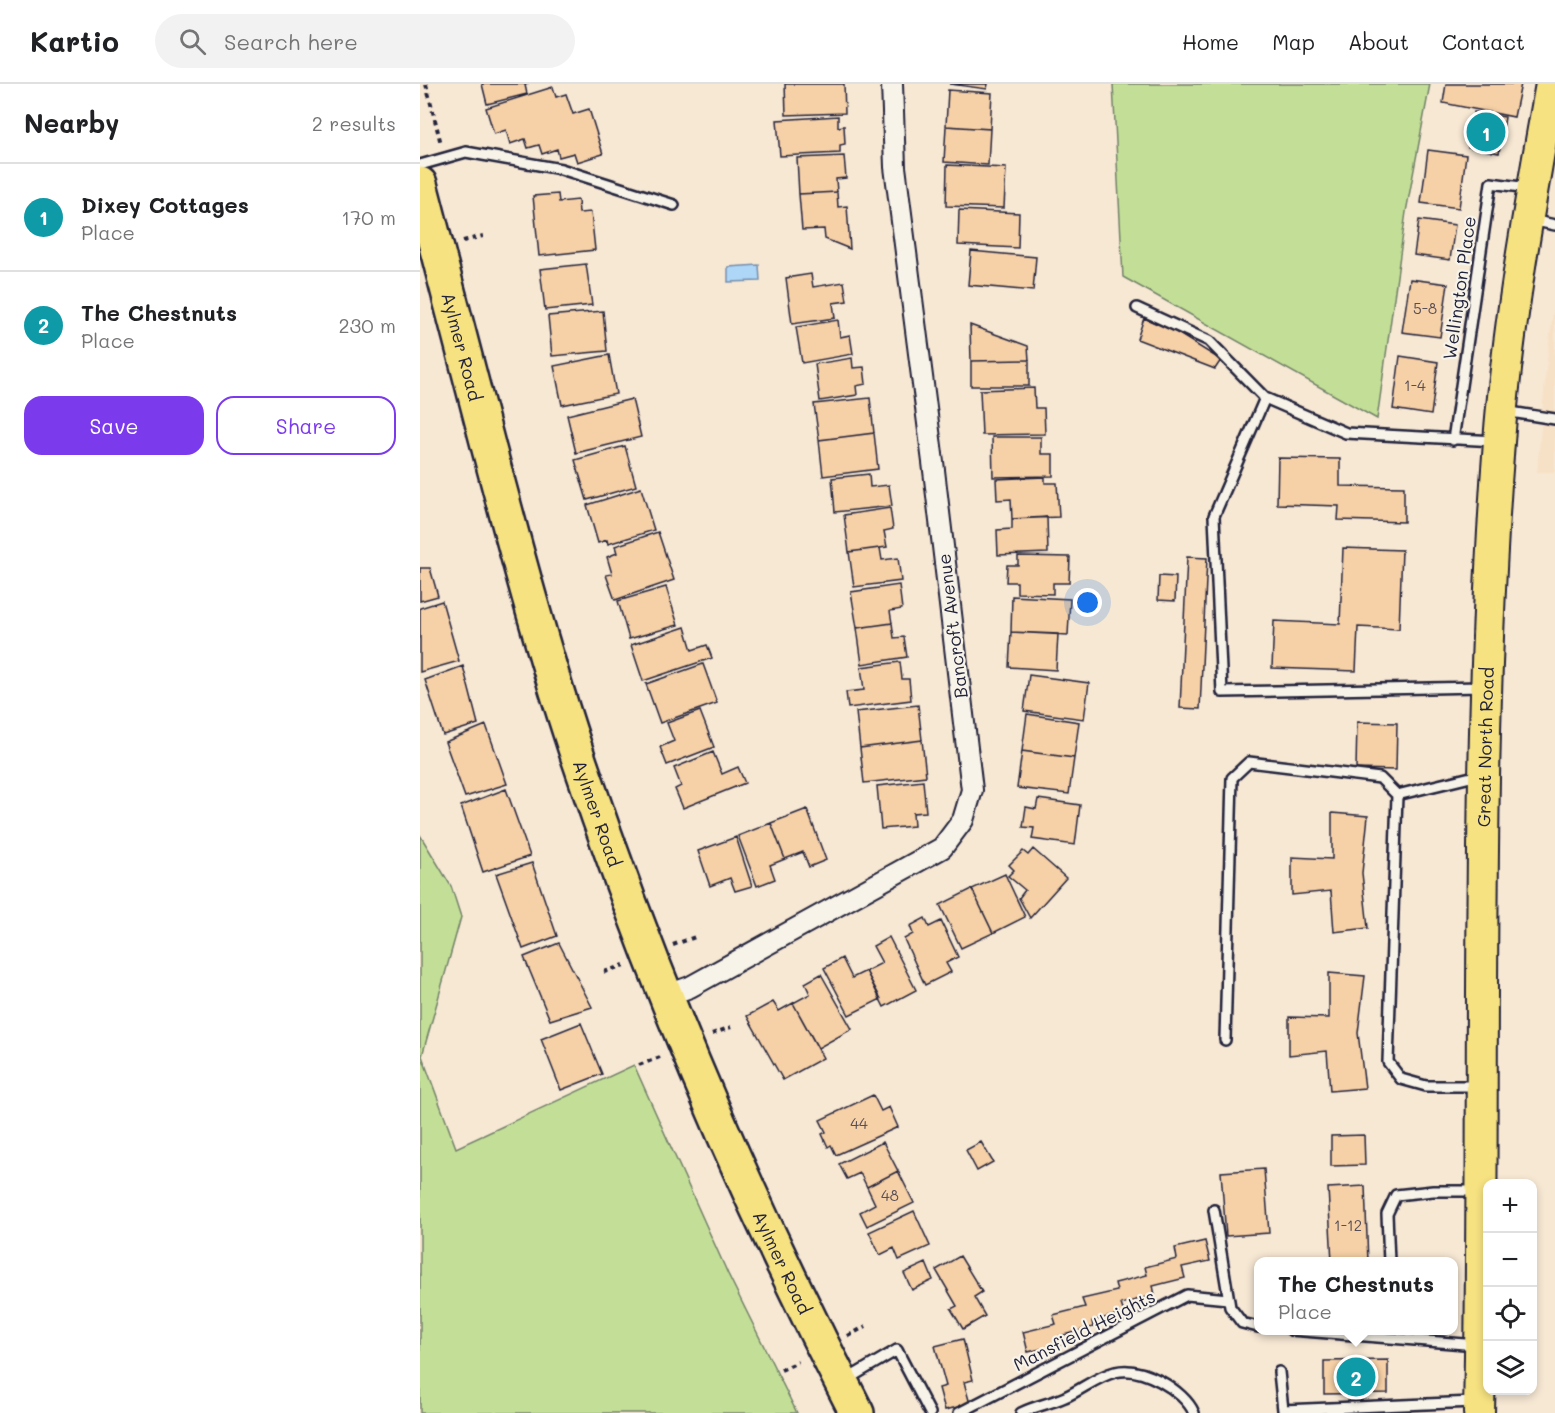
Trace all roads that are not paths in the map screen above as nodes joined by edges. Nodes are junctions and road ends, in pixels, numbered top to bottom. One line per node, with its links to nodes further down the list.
1 (892, 84): 17 (street, Bancroft Avenue)
2 (1551, 84): 5 (main road, Great North Road)
3 (420, 165): 6 (lane)
4 (420, 184): 17 (highway, Aylmer Road)
5 (1533, 189): 7 (main road, Great North Road); 12 (lane, Wellington Place)
6 (674, 205)
7 (1541, 222): 10 (main road, Great North Road)
8 (1137, 308): 9 (lane)
9 (1265, 398): 12 (lane); 14 (lane)
10 (1502, 411): 11 (lane); 13 (main road, Great North Road)
11 (1555, 418)
12 (1453, 440): 13 (lane)
13 (1499, 441): 14 (main road, Great North Road)
14 (1485, 687): 15 (main road, Great North Road)
15 (1484, 773): 16 (lane); 19 (main road, Great North Road)
16 (1397, 795): 18 (lane); 19 (lane)
17 (665, 996): 28 (highway, Aylmer Road)
18 (1225, 1040)
19 (1480, 1086): 20 (main road, Great North Road)
20 (1481, 1191): 22 (lane); 26 (main road, Great North Road)
21 (1214, 1210): 23 (lane)
22 (1389, 1257)
23 (1228, 1299): 24 (lane); 33 (lane, Mansfield Heights)
24 (1254, 1326)
25 (1398, 1335): 26 (lane)
26 (1481, 1345): 29 (main road, Great North Road)
27 (1279, 1372): 29 (lane)
28 (841, 1382): 31 (highway, Aylmer Road); 32 (lane)
29 (1480, 1407)
30 (1038, 1409): 34 (lane); 35 (lane)
31 (857, 1413)
32 (930, 1413)
33 (959, 1413)
34 (1021, 1413)
35 (1194, 1413)

